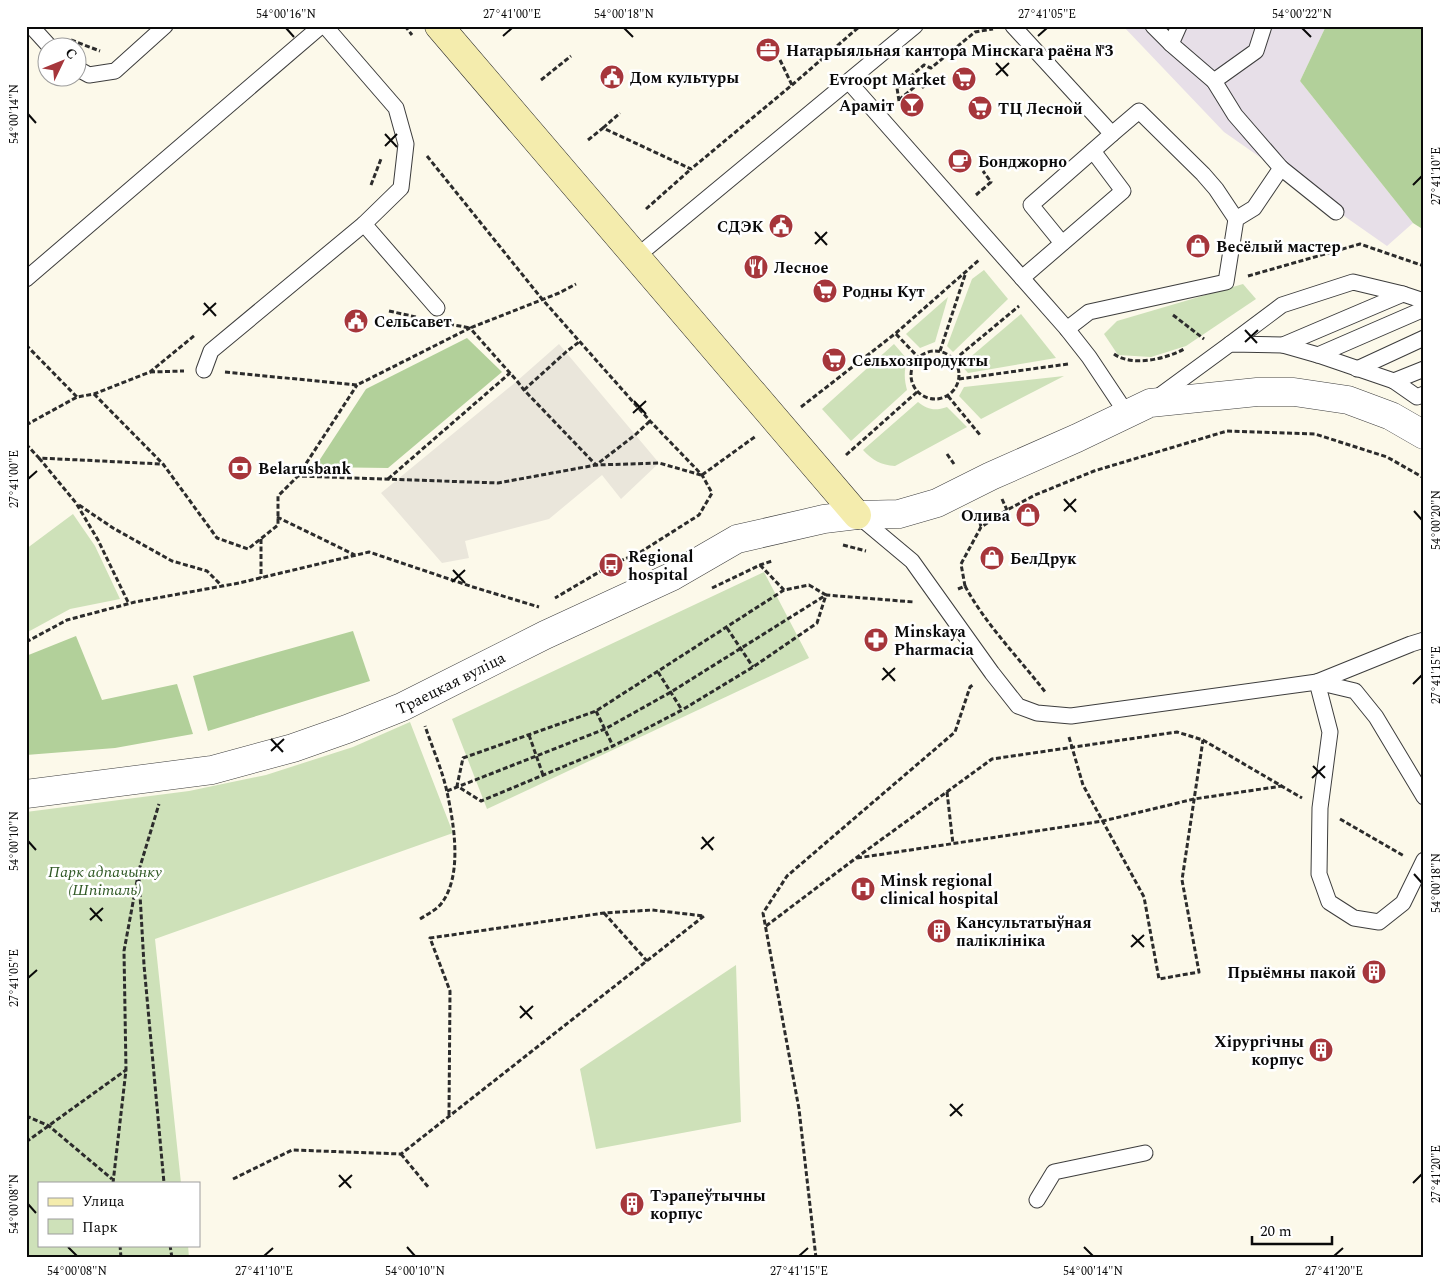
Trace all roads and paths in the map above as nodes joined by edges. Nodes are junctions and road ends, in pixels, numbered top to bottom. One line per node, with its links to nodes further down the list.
1 (165, 26): 19 (lane)
2 (321, 26): 49 (lane)
3 (325, 26): 42 (lane)
4 (439, 26): 44 (main road)
5 (860, 26): 25 (path)
6 (915, 26): 23 (lane)
7 (1013, 26): 29 (lane)
8 (1153, 26): 14 (lane)
9 (1178, 26): 14 (lane)
10 (1264, 26): 22 (lane)
11 (28, 27): 13 (lane)
12 (998, 36): 20 (path)
13 (40, 38)
14 (1171, 44): 22 (lane)
15 (88, 47): 16 (path)
16 (108, 54)
17 (571, 56): 21 (path)
18 (780, 60): 25 (path)
19 (88, 74)
20 (912, 75): 24 (path); 24 (path)
21 (541, 80)
22 (1214, 81): 34 (lane)
23 (850, 82): 44 (lane); 48 (lane)
24 (919, 83): 26 (path)
25 (792, 86): 35 (path)
26 (924, 88)
27 (620, 113): 28 (path)
28 (603, 128): 30 (path); 35 (path)
29 (1112, 134): 31 (lane); 41 (lane)
30 (588, 140)
31 (1092, 152): 43 (lane); 43 (lane)
32 (383, 154): 37 (path)
33 (426, 156): 54 (path)
34 (1281, 168): 40 (lane); 41 (lane)
35 (692, 169): 39 (path)
36 (983, 171): 38 (path)
37 (366, 190)
38 (974, 196)
39 (646, 209)
40 (1336, 212)
41 (1236, 219): 50 (lane)
42 (364, 224): 56 (lane); 80 (lane)
43 (1062, 243): 48 (lane)
44 (636, 257): 109 (main road)
45 (981, 259): 47 (path)
46 (1424, 266): 50 (path)
47 (967, 271): 64 (path); 73 (path)
48 (1022, 278): 52 (lane)
49 (26, 279)
50 (1226, 282): 62 (lane)
51 (576, 284): 54 (path)
52 (1035, 293): 62 (lane); 77 (path)
53 (1403, 294): 55 (lane); 69 (lane); 71 (lane)
54 (542, 299): 61 (path); 67 (path)
55 (1424, 302)
56 (437, 308)
57 (1424, 309): 74 (lane)
58 (389, 311): 59 (path)
59 (425, 319)
60 (443, 323): 61 (path)
61 (470, 328): 82 (path); 85 (path)
62 (1067, 329): 76 (lane)
63 (195, 334): 81 (path)
64 (896, 334): 75 (path); 92 (path)
65 (1204, 338): 68 (path)
66 (1424, 338): 78 (lane)
67 (579, 342): 86 (path); 94 (path)
68 (1195, 343)
69 (1230, 344): 71 (lane); 93 (lane)
70 (26, 345): 91 (path)
71 (1283, 345): 74 (lane)
72 (1186, 348): 76 (path)
73 (940, 351): 75 (path); 77 (path)
74 (1318, 355): 78 (lane)
75 (918, 357): 87 (path)
76 (1089, 357): 83 (path); 93 (lane)
77 (954, 360): 83 (path)
78 (1357, 369): 84 (lane)
79 (1424, 369): 84 (lane)
80 (204, 370): 81 (path); 85 (path)
81 (150, 372): 88 (path)
82 (510, 373): 86 (path); 107 (path)
83 (959, 379): 90 (path)
84 (1394, 382): 89 (lane)
85 (358, 385): 105 (path)
86 (524, 390): 103 (path)
87 (917, 392): 90 (path); 100 (path)
88 (94, 394): 91 (path); 102 (path)
89 (1424, 394)
90 (948, 396): 96 (path)
91 (77, 397): 95 (path)
92 (805, 404)
93 (1139, 408): 97 (street, Траецкая вуліца); 109 (street, Траецкая вуліца)
94 (650, 421): 103 (path); 104 (path)
95 (26, 425)
96 (980, 435)
97 (1424, 435)
98 (756, 436): 104 (path)
99 (26, 444): 101 (path)
100 (846, 455)
101 (39, 458): 102 (path); 108 (path)
102 (163, 464): 111 (path)
103 (596, 465): 104 (path); 107 (path)
104 (702, 475): 120 (path)
105 (298, 476): 107 (path); 110 (path)
106 (1424, 478): 116 (path)
107 (388, 479)
108 (76, 503): 115 (path); 122 (path)
109 (857, 515): 119 (lane); 142 (street, Траецкая вуліца)
110 (277, 517): 111 (path); 112 (path)
111 (261, 539): 114 (path)
112 (356, 556): 114 (path); 121 (path)
113 (760, 565): 117 (path)
114 (261, 578): 115 (path)
115 (223, 586): 122 (path)
116 (965, 586): 119 (path); 134 (path)
117 (784, 590): 118 (path); 123 (path)
118 (826, 594): 119 (path); 126 (path); 127 (path)
119 (937, 597): 129 (lane)
120 (554, 598)
121 (546, 603)
122 (129, 604): 125 (path)
123 (727, 628): 126 (path); 128 (path)
124 (1424, 640): 130 (lane)
125 (26, 642)
126 (741, 649): 127 (path); 131 (path)
127 (753, 667): 132 (path)
128 (658, 672): 131 (path); 133 (path)
129 (992, 672): 134 (lane); 159 (path)
130 (1318, 682): 134 (lane); 149 (lane); 151 (lane)
131 (670, 692): 132 (path); 136 (path)
132 (682, 710): 139 (path)
133 (596, 711): 136 (path); 137 (path)
134 (1062, 714): 140 (path)
135 (425, 725): 146 (path)
136 (605, 729): 139 (path); 141 (path)
137 (529, 735): 141 (path); 144 (path)
138 (1203, 740): 140 (path); 145 (path); 150 (path)
139 (613, 746): 143 (path)
140 (1072, 748): 147 (path); 152 (path)
141 (536, 756): 143 (path); 144 (path)
142 (168, 775): 148 (street, Траецкая вуліца); 156 (path)
143 (543, 775): 144 (path)
144 (457, 786): 146 (path)
145 (1282, 786): 150 (path); 151 (path)
146 (447, 790): 158 (path)
147 (947, 792): 153 (path); 154 (path)
148 (26, 794)
149 (1424, 797)
150 (1194, 799): 152 (path); 152 (path)
151 (1320, 808): 155 (path); 155 (lane)
152 (1103, 821): 153 (path)
153 (953, 844): 154 (path)
154 (856, 858): 159 (path)
155 (1423, 863)
156 (139, 870): 161 (path); 170 (path)
157 (604, 913): 160 (path); 160 (path); 163 (path)
158 (420, 920)
159 (766, 926): 173 (path)
160 (647, 961): 163 (path)
161 (126, 1070): 164 (path); 169 (path)
162 (26, 1116): 164 (path)
163 (449, 1116): 167 (path)
164 (49, 1126): 165 (path); 169 (path)
165 (26, 1142)
166 (1145, 1153): 172 (lane)
167 (401, 1154): 168 (path); 171 (path)
168 (233, 1179)
169 (113, 1181)
170 (164, 1182)
171 (429, 1188)
172 (1037, 1200)
173 (816, 1258)

